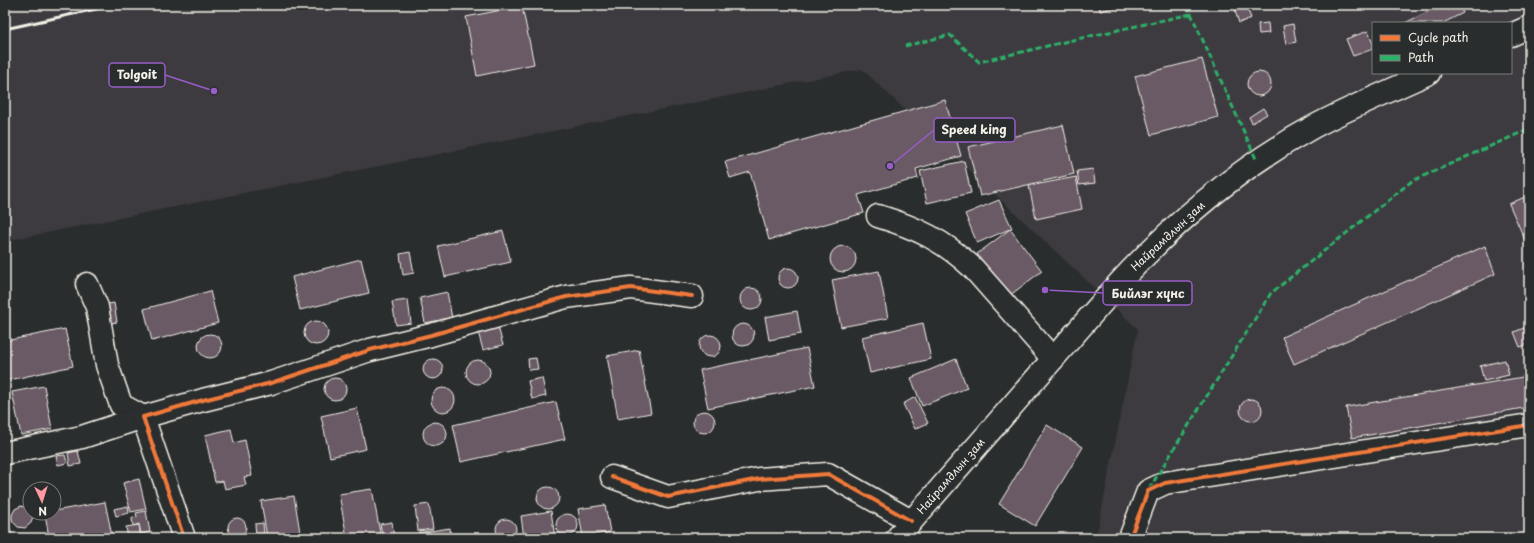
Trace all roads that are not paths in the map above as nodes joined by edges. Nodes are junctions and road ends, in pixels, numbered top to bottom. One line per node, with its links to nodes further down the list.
1 (1529, 27): 2 (street)
2 (1512, 35)
3 (1427, 74): 7 (street, Найрамдлын зам)
4 (878, 216): 7 (street)
5 (87, 284): 8 (street)
6 (692, 296): 8 (street)
7 (1053, 359): 12 (street, Найрамдлын зам)
8 (143, 417): 10 (street); 13 (street)
9 (1529, 425): 15 (street)
10 (5, 453)
11 (612, 477): 12 (street)
12 (911, 521): 14 (street, Найрамдлын зам)
13 (184, 538)
14 (897, 538)
15 (1130, 538)

